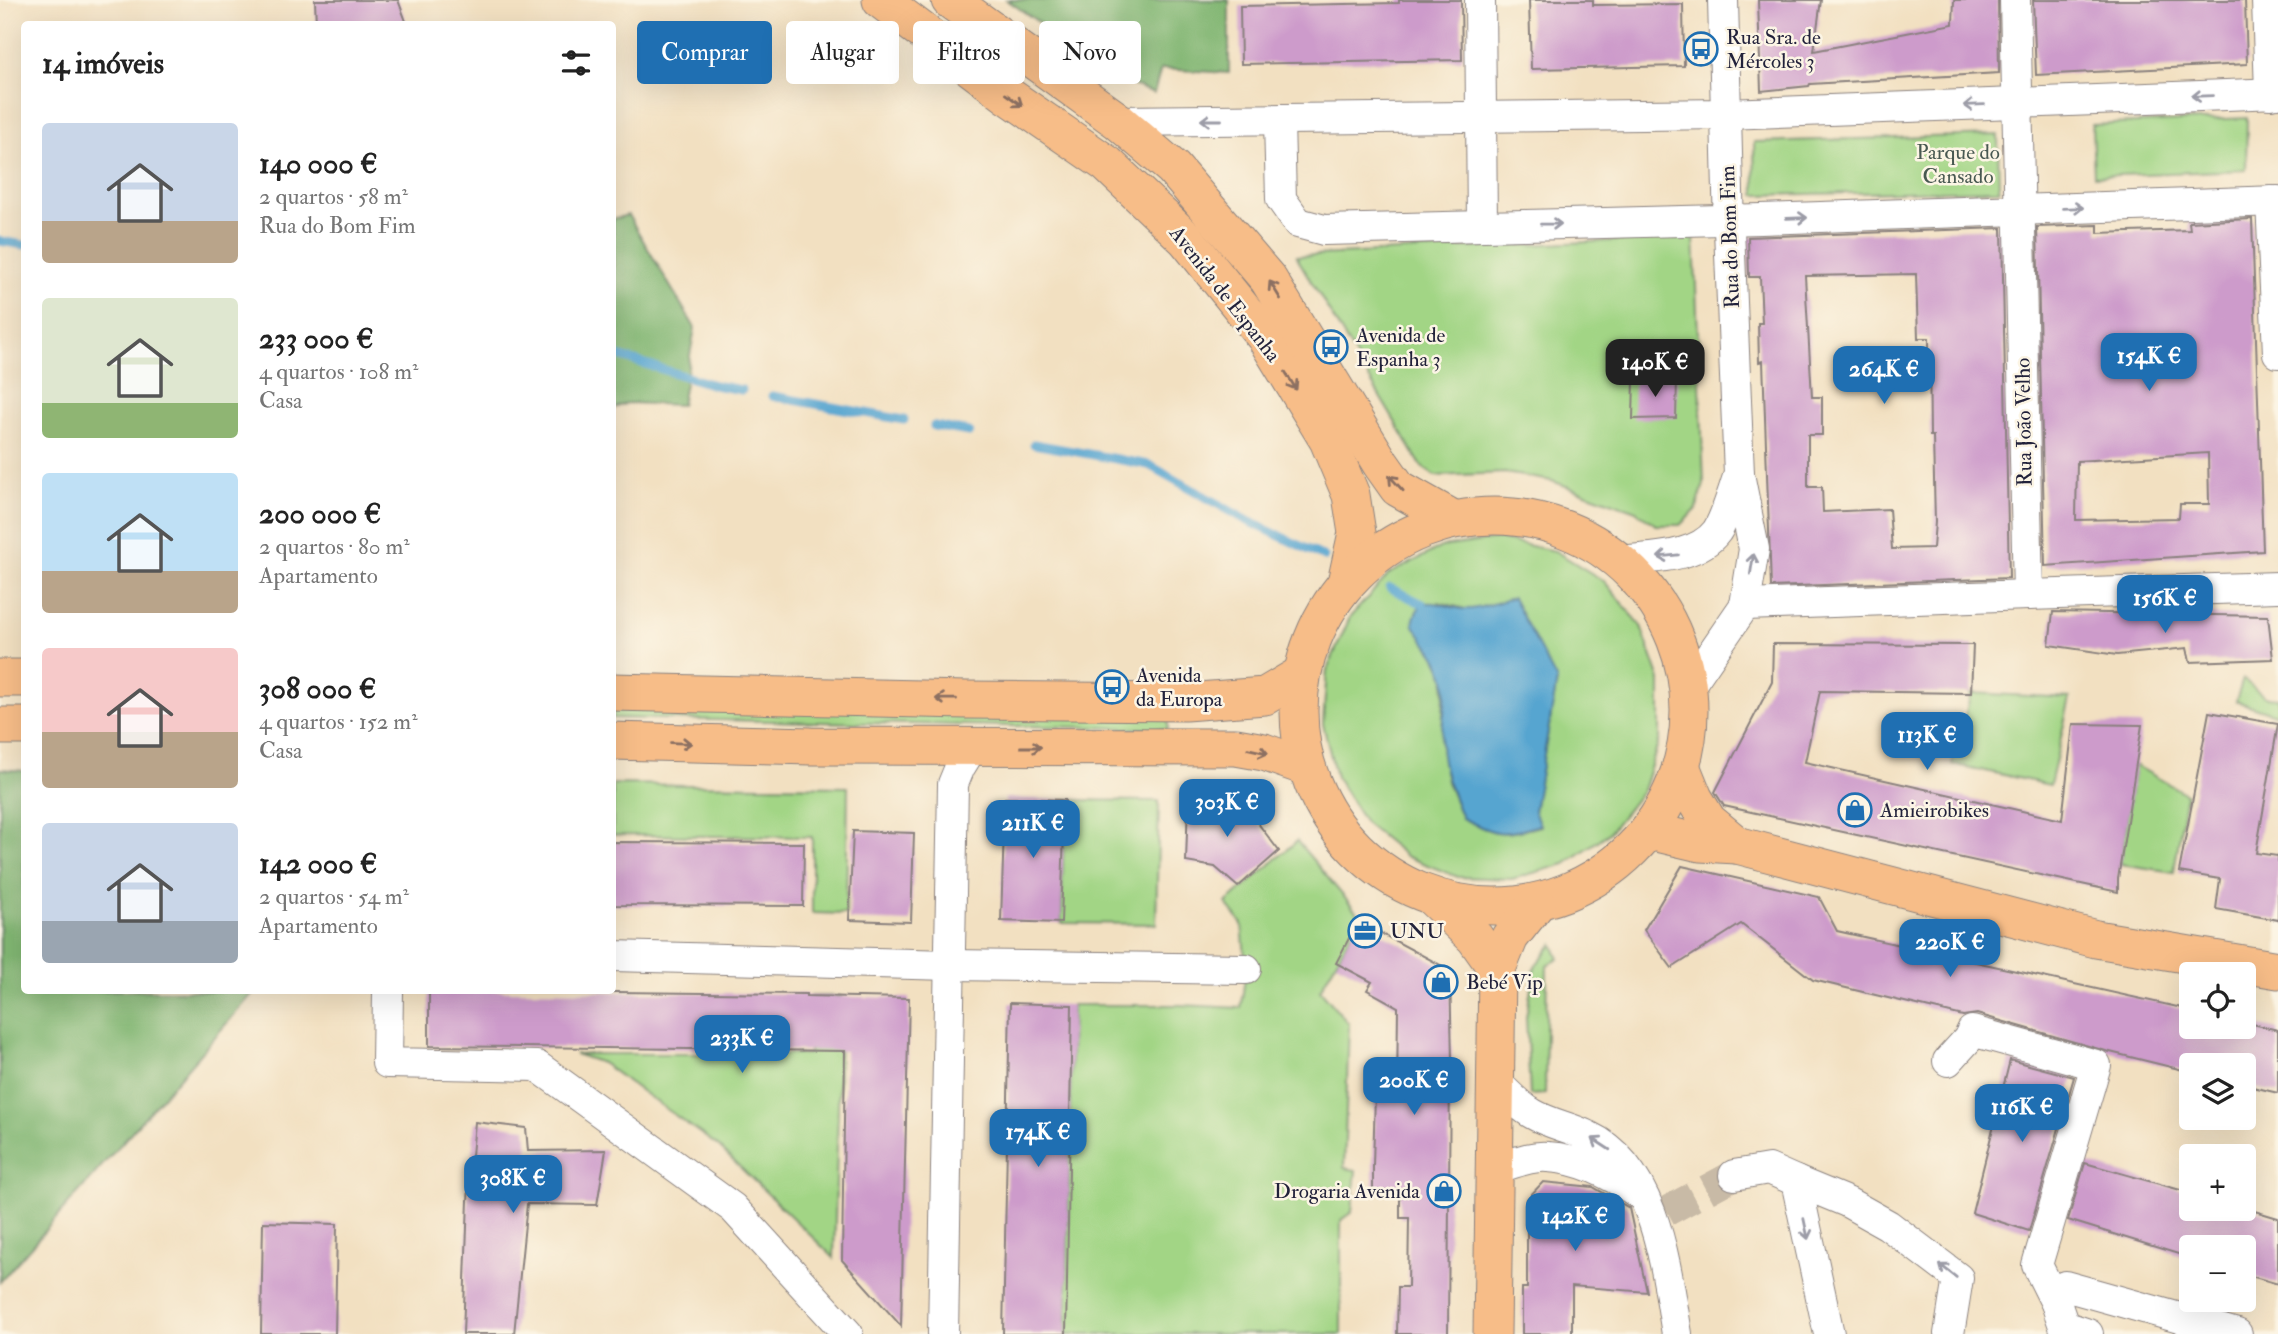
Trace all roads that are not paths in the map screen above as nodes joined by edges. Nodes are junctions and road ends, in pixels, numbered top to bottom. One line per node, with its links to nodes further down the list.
1 (881, 0): 21 (main road, Avenida de Espanha, one-way to 21)
2 (950, 0): 11 (main road, Avenida de Espanha)
3 (1479, 0): 10 (street)
4 (1723, 0): 9 (street, Rua do Bom Fim)
5 (2015, 0): 8 (street, Rua João Velho)
6 (2267, 0): 7 (street)
7 (2274, 93): 8 (street, one-way to 8)
8 (2017, 104): 9 (street, one-way to 9); 14 (street, Rua João Velho)
9 (1726, 114): 10 (street); 15 (street, Rua do Bom Fim)
10 (1481, 116): 12 (street); 16 (street)
11 (1118, 121): 12 (street, one-way to 11); 19 (main road, Avenida de Espanha, one-way to 11)
12 (1279, 121): 16 (street)
13 (2275, 201): 14 (street, one-way to 13); 17 (street)
14 (2019, 210): 15 (street, one-way to 14); 23 (street, Rua João Velho)
15 (1729, 220): 16 (street, one-way to 15); 18 (street, Rua do Bom Fim)
16 (1482, 226)
17 (2278, 352)
18 (1739, 474): 20 (street, Rua do Bom Fim, one-way to 20); 24 (street, Rua do Bom Fim, one-way to 18)
19 (1453, 519): 20 (main road); 21 (main road)
20 (1620, 561): 28 (main road)
21 (1346, 583): 25 (main road)
22 (2278, 587): 23 (street)
23 (2028, 595): 24 (street)
24 (1745, 605): 28 (street, Rua do Bom Fim)
25 (1302, 674): 29 (main road, one-way to 29); 35 (main road)
26 (0, 678): 27 (main road)
27 (21, 678)
28 (1688, 688): 36 (main road)
29 (616, 692)
30 (0, 726): 31 (main road)
31 (21, 726)
32 (616, 741): 33 (main road, one-way to 33)
33 (931, 745): 34 (main road); 37 (street)
34 (973, 746): 35 (main road, one-way to 35); 37 (street)
35 (1306, 766): 40 (main road)
36 (1681, 766): 38 (main road); 39 (main road)
37 (953, 784): 43 (street)
38 (1648, 831): 39 (main road); 41 (main road)
39 (1737, 845): 46 (main road)
40 (1433, 898): 41 (main road); 44 (main road)
41 (1537, 902): 44 (main road)
42 (616, 956): 43 (street)
43 (950, 965): 45 (street); 56 (street)
44 (1497, 968): 49 (main road)
45 (1246, 969)
46 (2278, 970)
47 (388, 994): 55 (street)
48 (1948, 1061): 54 (street)
49 (1496, 1082): 50 (main road); 53 (street, one-way to 49)
50 (1495, 1155): 53 (street); 57 (main road)
51 (1734, 1175): 52 (street)
52 (1796, 1181): 59 (street, one-way to 59); 60 (street, one-way to 52)
53 (1654, 1208): 58 (street)
54 (2056, 1303): 61 (street); 62 (street)
55 (848, 1334)
56 (943, 1334)
57 (1492, 1334)
58 (1677, 1334)
59 (1829, 1334)
60 (1949, 1334)
61 (2088, 1334)
62 (2236, 1334)

